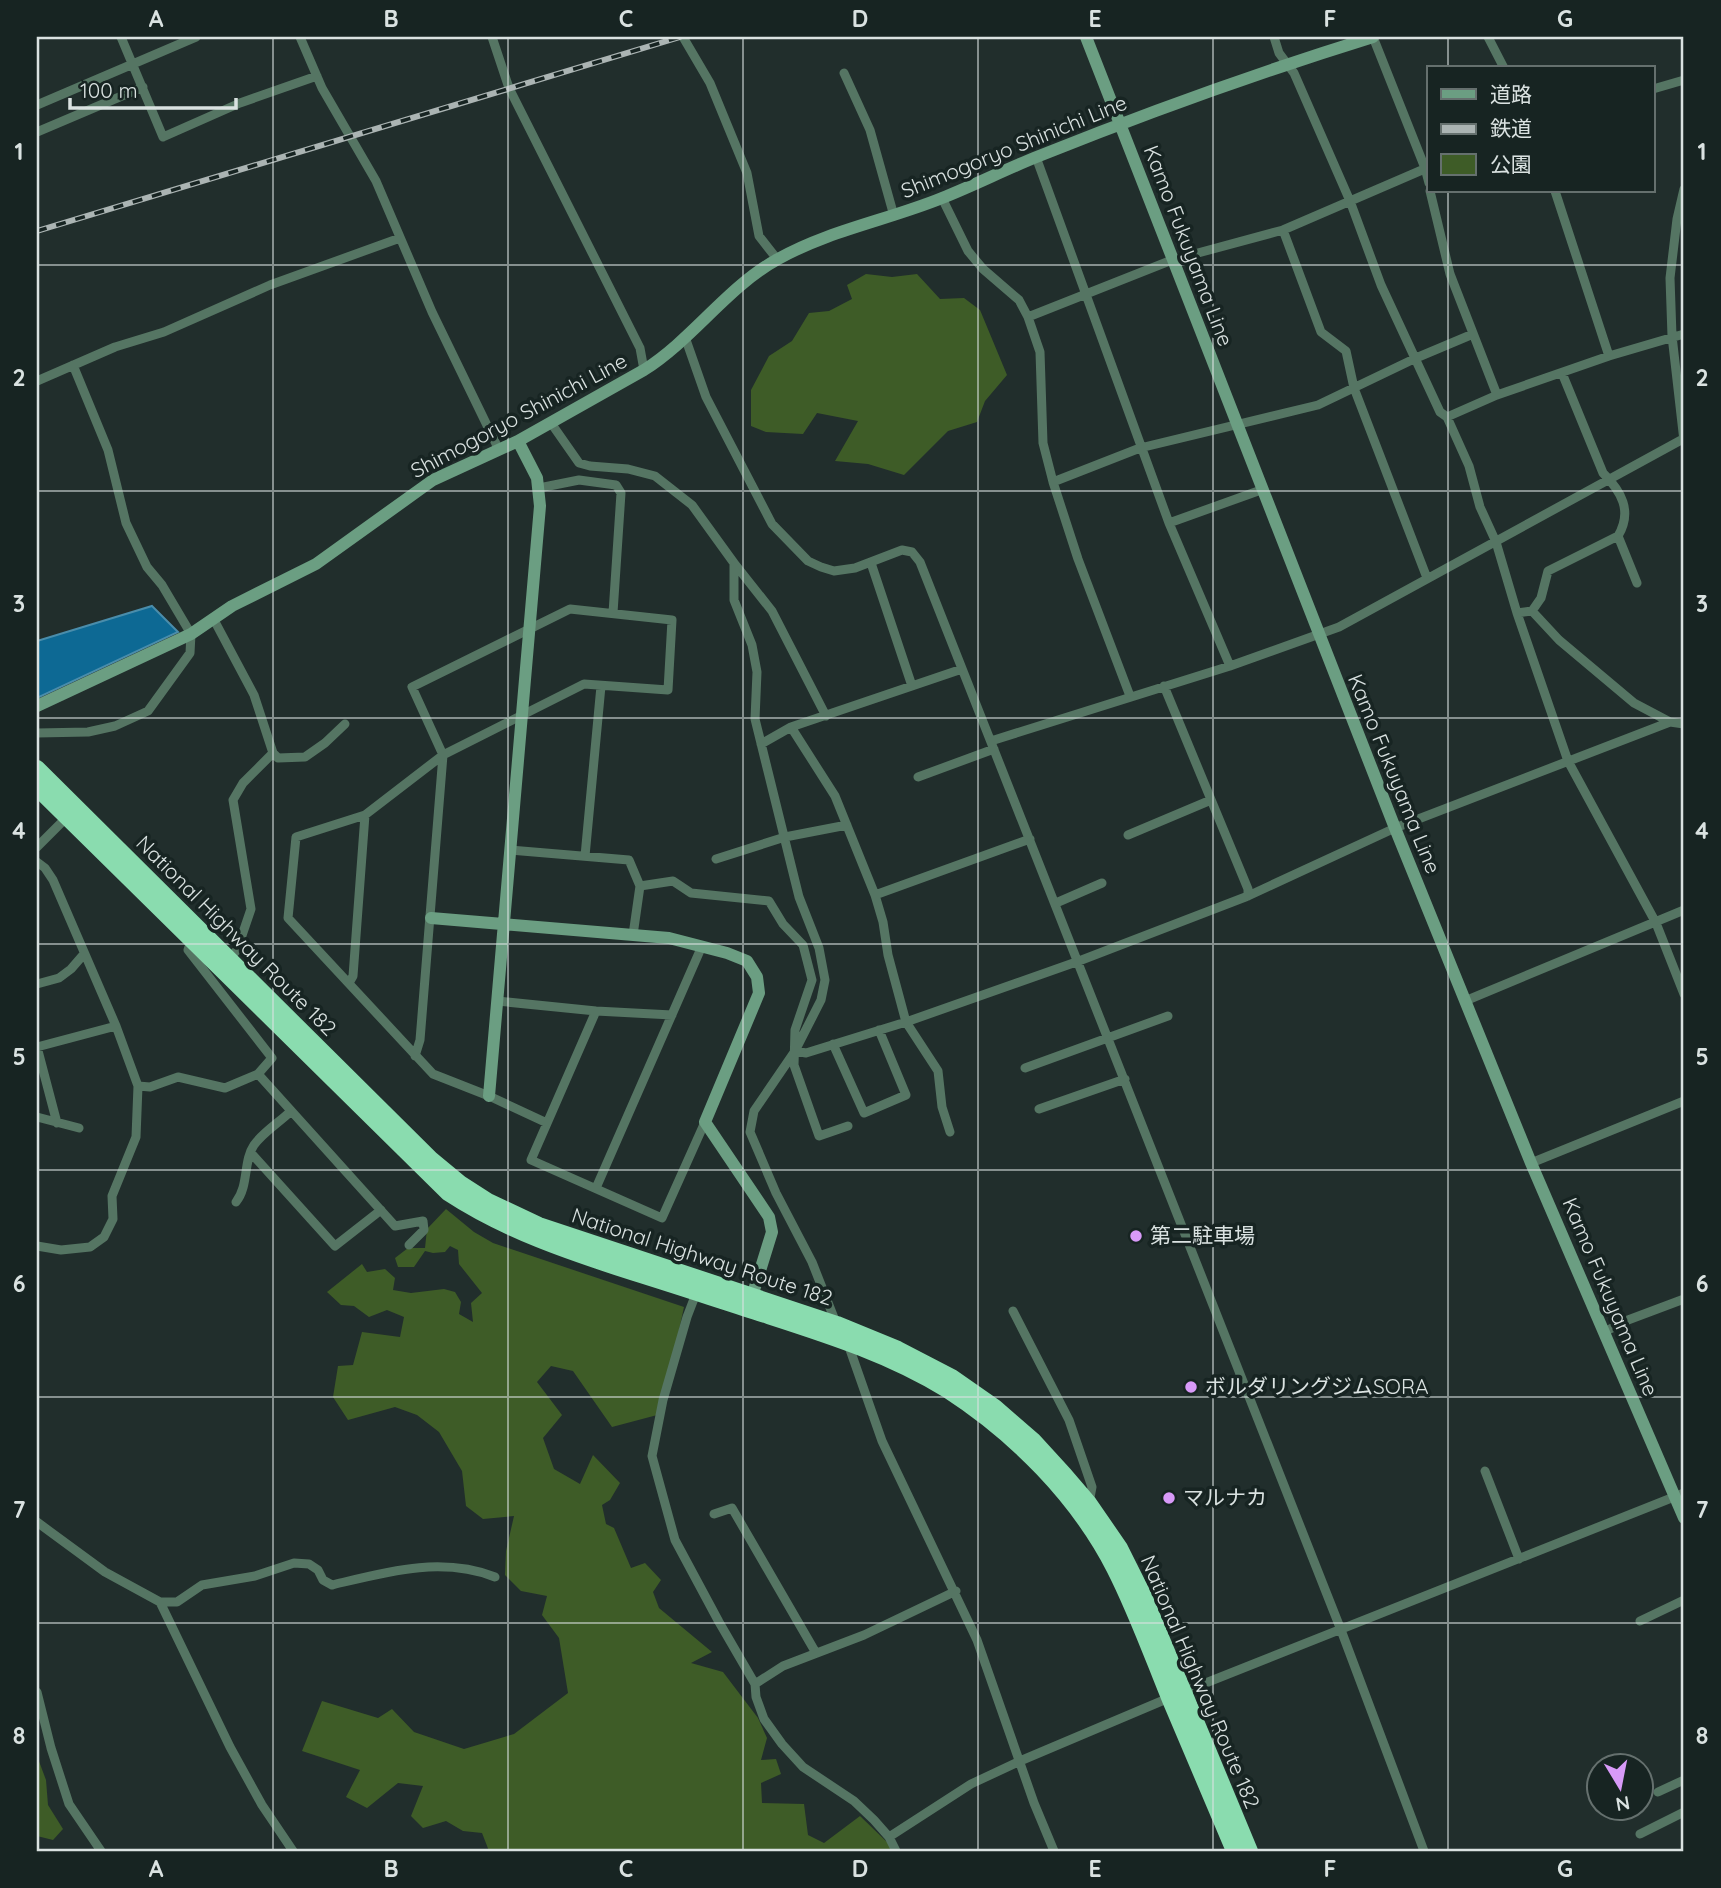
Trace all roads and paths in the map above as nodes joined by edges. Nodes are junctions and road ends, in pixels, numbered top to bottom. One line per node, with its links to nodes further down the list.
1 (121, 37): 11 (street)
2 (196, 37): 11 (street)
3 (300, 37): 14 (street)
4 (492, 37): 41 (street)
5 (683, 37): 31 (street)
6 (1086, 37): 19 (main road, Kamo Fukuyama Line)
7 (1274, 37): 10 (street)
8 (1373, 37): 10 (main road, Shimogoryo Shinichi Line); 22 (street)
9 (1488, 37): 12 (street)
10 (1286, 63): 19 (main road, Shimogoryo Shinichi Line); 27 (street)
11 (134, 64): 16 (street); 18 (street)
12 (1503, 66)
13 (844, 73): 28 (street)
14 (317, 76): 16 (street); 30 (street)
15 (1684, 80): 17 (street)
16 (143, 87): 20 (street)
17 (1654, 89)
18 (37, 104)
19 (1121, 124): 21 (main road, Shimogoryo Shinichi Line); 32 (main road, Kamo Fukuyama Line)
20 (37, 132)
21 (1036, 157): 26 (main road, Shimogoryo Shinichi Line); 33 (street)
22 (1427, 167): 27 (street)
23 (1684, 189): 36 (street)
24 (1430, 192): 35 (street)
25 (1555, 192): 38 (street)
26 (942, 198): 28 (main road, Shimogoryo Shinichi Line); 34 (street)
27 (1350, 201): 29 (street); 39 (street)
28 (894, 216): 31 (main road, Shimogoryo Shinichi Line)
29 (1283, 230): 32 (street); 44 (street)
30 (400, 238): 40 (street); 52 (street)
31 (777, 260): 37 (main road, Shimogoryo Shinichi Line)
32 (1172, 260): 33 (street); 48 (main road, Kamo Fukuyama Line)
33 (1085, 294): 34 (street); 51 (street)
34 (1028, 317): 54 (street)
35 (1473, 334): 39 (street); 45 (street)
36 (1678, 335): 38 (street); 49 (street)
37 (685, 337): 41 (main road, Shimogoryo Shinichi Line); 61 (street)
38 (1609, 356): 42 (street)
39 (1416, 358): 44 (street); 46 (street)
40 (74, 365): 43 (street); 69 (street)
41 (644, 370): 47 (main road, Shimogoryo Shinichi Line)
42 (1562, 373): 45 (street); 53 (street)
43 (37, 381)
44 (1354, 388): 48 (street); 62 (street)
45 (1497, 395): 46 (street)
46 (1447, 417): 59 (street)
47 (551, 423): 50 (main road, Shimogoryo Shinichi Line); 60 (street)
48 (1237, 426): 51 (street); 56 (main road, Kamo Fukuyama Line)
49 (1684, 440): 53 (street)
50 (518, 441): 52 (main road, Shimogoryo Shinichi Line); 55 (main road)
51 (1140, 448): 54 (street); 57 (street)
52 (499, 450): 67 (main road, Shimogoryo Shinichi Line)
53 (1609, 479): 58 (street); 59 (street)
54 (1053, 482): 76 (street)
55 (539, 488): 65 (street); 68 (main road)
56 (1261, 489): 57 (street); 70 (main road, Kamo Fukuyama Line)
57 (1168, 523): 71 (street)
58 (1618, 536): 63 (street); 64 (street)
59 (1496, 542): 62 (street); 66 (street)
60 (734, 563): 79 (street); 85 (street)
61 (870, 563): 72 (street); 73 (street)
62 (1427, 578): 70 (street)
63 (1637, 583)
64 (1532, 611): 66 (street); 80 (street)
65 (612, 613): 68 (street); 75 (street)
66 (1517, 613): 89 (street)
67 (214, 618): 69 (main road, Shimogoryo Shinichi Line); 87 (street)
68 (529, 628): 78 (main road); 88 (street)
69 (191, 634): 77 (main road, Shimogoryo Shinichi Line); 84 (street)
70 (1318, 636): 71 (street); 97 (main road, Kamo Fukuyama Line)
71 (1230, 666): 74 (street)
72 (962, 669): 73 (street); 86 (street)
73 (912, 686): 79 (street)
74 (1164, 686): 76 (street); 93 (street)
75 (601, 687): 78 (street); 103 (street)
76 (1130, 696): 86 (street)
77 (37, 706)
78 (522, 715): 88 (street); 102 (main road)
79 (825, 716): 83 (street)
80 (1670, 722): 82 (street); 89 (street)
81 (345, 724): 87 (street)
82 (1684, 724)
83 (791, 727): 85 (street); 96 (street)
84 (37, 733)
85 (761, 744): 99 (street)
86 (993, 745): 91 (street); 100 (street)
87 (273, 753): 119 (street)
88 (443, 755): 94 (street); 112 (street)
89 (1568, 761): 97 (street); 113 (street)
90 (37, 768): 115 (highway, National Highway Route 182)
91 (918, 777)
92 (37, 788): 95 (highway, National Highway Route 182)
93 (1211, 800): 98 (street); 109 (street)
94 (365, 815): 122 (street); 122 (street)
95 (67, 817): 101 (street); 115 (highway, National Highway Route 182)
96 (847, 825): 99 (street); 108 (street)
97 (1395, 828): 109 (street); 125 (main road, Kamo Fukuyama Line)
98 (1128, 835)
99 (785, 838): 104 (street); 135 (street)
100 (1030, 839): 108 (street); 110 (street)
101 (37, 848)
102 (510, 850): 103 (street); 114 (main road)
103 (586, 856): 107 (street)
104 (716, 859)
105 (37, 862): 118 (street)
106 (1102, 883): 110 (street)
107 (640, 886): 116 (street); 135 (street)
108 (875, 895): 129 (street)
109 (1248, 896): 120 (street)
110 (1056, 903): 120 (street)
111 (1684, 910): 113 (street)
112 (431, 918): 114 (main road); 136 (street)
113 (1656, 923): 123 (street); 125 (street)
114 (503, 924): 116 (main road); 124 (main road)
115 (195, 935): 119 (highway, National Highway Route 182); 138 (street); 159 (highway, National Highway Route 182)
116 (634, 935): 117 (main road)
117 (702, 946): 127 (street); 146 (main road)
118 (84, 954): 121 (street); 130 (street)
119 (229, 958): 159 (highway, National Highway Route 182)
120 (1079, 961): 129 (street); 132 (street)
121 (37, 984)
122 (349, 984): 136 (street)
123 (1684, 994)
124 (497, 1001): 126 (street); 141 (main road)
125 (1465, 1002): 153 (main road, Kamo Fukuyama Line)
126 (596, 1011): 127 (street); 148 (street)
127 (672, 1015): 154 (street)
128 (1168, 1016): 132 (street)
129 (906, 1022): 131 (street); 151 (street)
130 (116, 1026): 134 (street); 140 (street)
131 (879, 1030): 133 (street); 133 (street)
132 (1109, 1038): 137 (street); 139 (street)
133 (833, 1044): 135 (street)
134 (37, 1047): 147 (street)
135 (795, 1051): 149 (street); 163 (street)
136 (415, 1056): 141 (street)
137 (1025, 1068)
138 (258, 1074): 140 (street); 144 (street)
139 (1125, 1079): 143 (street); 178 (street)
140 (138, 1086): 158 (street)
141 (489, 1096): 148 (street)
142 (1684, 1101): 153 (street)
143 (1039, 1109)
144 (291, 1111): 152 (street); 156 (street)
145 (37, 1117): 147 (street)
146 (705, 1122): 154 (street); 161 (main road)
147 (57, 1123): 150 (street)
148 (547, 1123): 154 (street)
149 (848, 1126)
150 (79, 1128)
151 (950, 1132)
152 (251, 1153): 155 (street); 156 (street)
153 (1531, 1163): 164 (main road, Kamo Fukuyama Line)
154 (596, 1188)
155 (236, 1202)
156 (381, 1210): 157 (street)
157 (409, 1245)
158 (37, 1246)
159 (699, 1286): 161 (highway, National Highway Route 182); 180 (street)
160 (1684, 1299): 164 (street)
161 (750, 1303): 163 (highway, National Highway Route 182); 165 (highway, National Highway Route 182)
162 (1013, 1311): 168 (street)
163 (837, 1324): 165 (street); 168 (highway, National Highway Route 182)
164 (1604, 1332): 167 (main road, Kamo Fukuyama Line)
165 (847, 1341): 174 (street); 182 (highway, National Highway Route 182)
166 (1485, 1471): 172 (street)
167 (1680, 1495): 170 (main road, Kamo Fukuyama Line); 172 (street)
168 (1088, 1503): 182 (highway, National Highway Route 182)
169 (715, 1514): 179 (street)
170 (1684, 1518)
171 (38, 1526): 176 (street)
172 (1519, 1559): 178 (street)
173 (495, 1577): 176 (street)
174 (956, 1591): 179 (street); 183 (street)
175 (1684, 1600): 177 (street)
176 (160, 1602): 190 (street)
177 (1640, 1621)
178 (1341, 1630): 182 (street); 195 (street)
179 (816, 1653): 180 (street)
180 (755, 1684): 188 (street)
181 (37, 1692): 189 (street)
182 (1176, 1695): 183 (street); 193 (highway, National Highway Route 182); 194 (highway, National Highway Route 182)
183 (1020, 1761): 188 (street); 192 (street)
184 (1684, 1780): 185 (street)
185 (1658, 1792)
186 (1684, 1812): 187 (street)
187 (1640, 1834)
188 (889, 1838): 191 (street)
189 (101, 1851)
190 (293, 1851)
191 (896, 1851)
192 (1054, 1851)
193 (1234, 1851)
194 (1250, 1851)
195 (1424, 1851)

